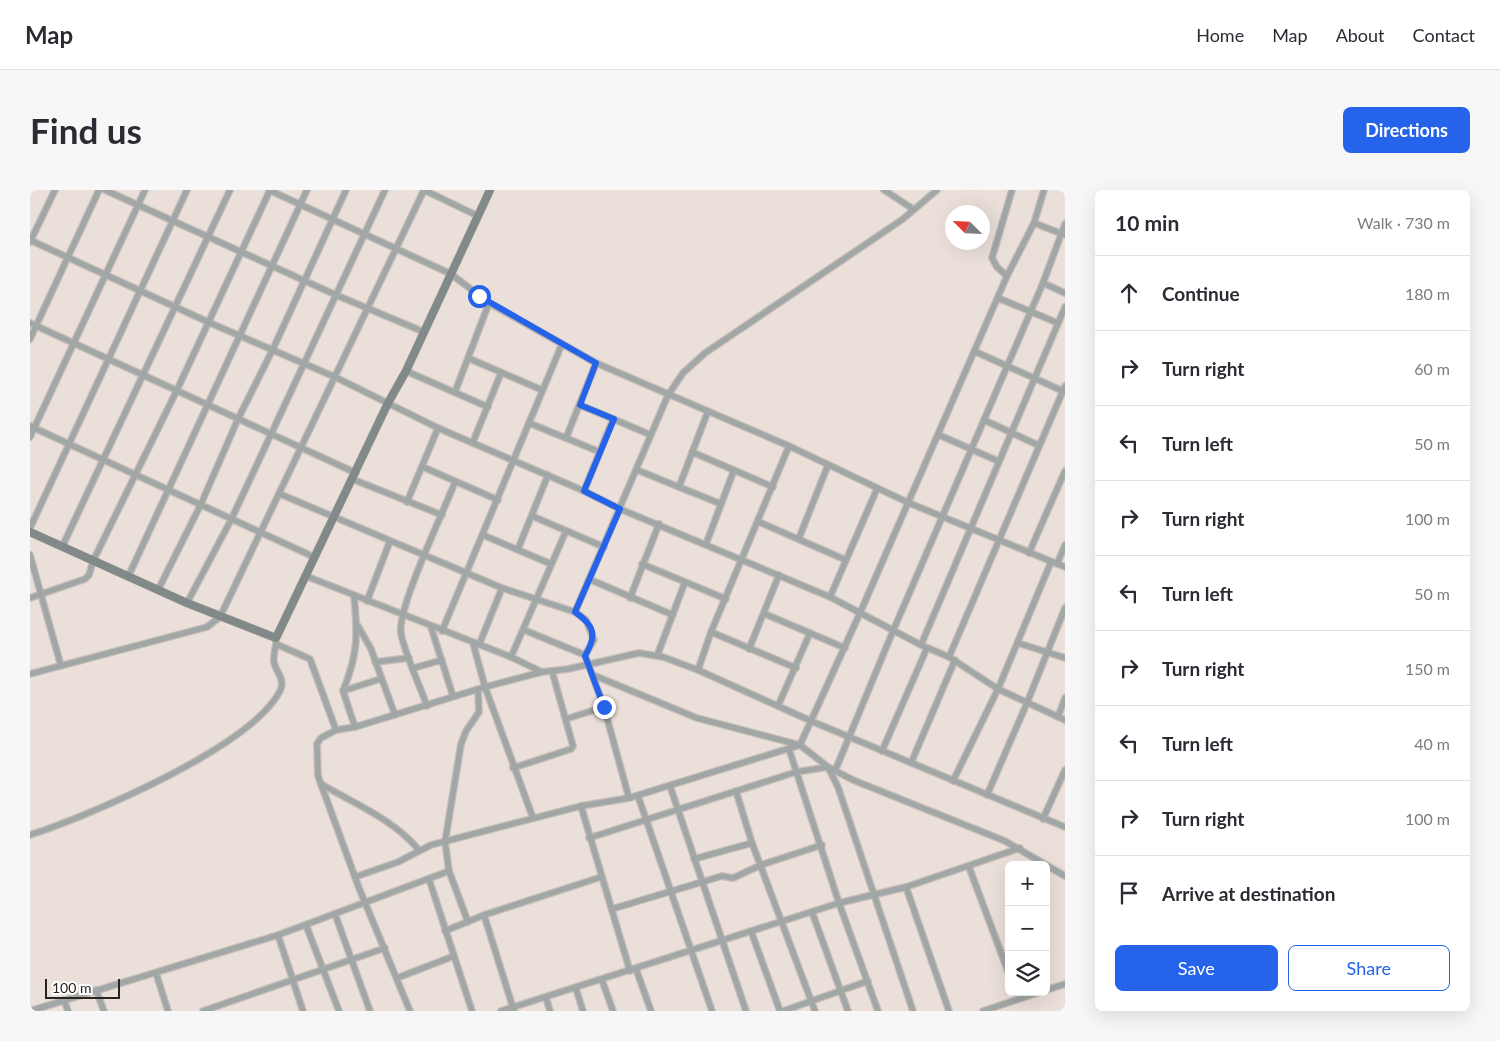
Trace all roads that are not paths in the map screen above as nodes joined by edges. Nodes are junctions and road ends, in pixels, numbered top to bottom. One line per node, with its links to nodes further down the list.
1 (55, 190): 28 (street)
2 (99, 190): 31 (street)
3 (105, 190): 17 (street)
4 (145, 190): 17 (street)
5 (187, 190): 22 (street)
6 (230, 190): 27 (street)
7 (270, 190): 18 (street); 30 (street)
8 (307, 190): 18 (street)
9 (346, 190): 21 (street)
10 (385, 190): 26 (street)
11 (424, 190): 20 (street); 29 (street)
12 (490, 190): 20 (street)
13 (884, 190): 19 (street)
14 (937, 190): 19 (street)
15 (1012, 190): 35 (street)
16 (1044, 190): 23 (street)
17 (138, 204): 22 (street); 33 (street)
18 (300, 205): 21 (street); 32 (street)
19 (913, 209): 71 (street)
20 (478, 216): 34 (street)
21 (332, 220): 26 (street); 36 (street)
22 (173, 221): 27 (street); 38 (street)
23 (1034, 223): 25 (street); 35 (street)
24 (1065, 224): 25 (street)
25 (1064, 234): 37 (street)
26 (365, 235): 29 (street); 40 (street)
27 (207, 238): 30 (street); 43 (street)
28 (30, 241): 31 (street)
29 (395, 248): 34 (street); 44 (street)
30 (242, 253): 32 (street); 47 (street)
31 (68, 256): 33 (street); 49 (street)
32 (272, 266): 36 (street); 51 (street)
33 (107, 274): 38 (street); 54 (street)
34 (451, 274): 42 (street); 50 (street)
35 (1007, 276): 41 (street)
36 (303, 280): 40 (street); 55 (street)
37 (1043, 283): 39 (street); 46 (street)
38 (140, 289): 43 (street); 58 (street)
39 (1065, 293)
40 (336, 295): 44 (street); 60 (street)
41 (998, 298): 46 (street); 56 (street)
42 (489, 303): 53 (street); 57 (street)
43 (175, 306): 47 (street); 64 (street)
44 (366, 307): 50 (street); 65 (street)
45 (1065, 307): 48 (street)
46 (1030, 312): 48 (street); 61 (street)
47 (208, 322): 51 (street); 68 (street)
48 (1058, 322): 66 (street)
49 (33, 324): 52 (street); 54 (street)
50 (424, 332): 62 (street)
51 (240, 334): 55 (street); 73 (street)
52 (30, 339)
53 (562, 344): 59 (street); 69 (street)
54 (74, 345): 58 (street); 81 (street)
55 (273, 349): 60 (street); 77 (street)
56 (976, 352): 61 (street); 86 (street)
57 (468, 358): 63 (street); 70 (street)
58 (108, 360): 64 (street); 90 (street)
59 (596, 363): 71 (street); 74 (street)
60 (304, 364): 65 (street); 84 (street)
61 (1007, 366): 66 (street); 79 (street)
62 (406, 371): 70 (street); 72 (street)
63 (501, 373): 69 (street); 75 (street)
64 (143, 375): 68 (street); 97 (street)
65 (335, 377): 72 (street); 93 (street)
66 (1034, 378): 67 (street); 83 (street)
67 (1064, 389): 91 (street)
68 (177, 390): 73 (street); 105 (street)
69 (542, 390): 80 (street)
70 (456, 392): 75 (street)
71 (668, 395): 76 (street); 85 (street)
72 (388, 403): 82 (street); 107 (street)
73 (207, 404): 77 (street); 111 (street)
74 (580, 405): 78 (street); 88 (street)
75 (488, 406): 89 (street)
76 (708, 411): 92 (street); 96 (street)
77 (238, 419): 84 (street); 118 (street)
78 (614, 419): 85 (street); 95 (street)
79 (984, 420): 83 (street); 94 (street)
80 (529, 423): 88 (street); 98 (street)
81 (32, 427): 87 (street); 90 (street)
82 (438, 428): 89 (street); 101 (street)
83 (1010, 432): 91 (street); 99 (street)
84 (270, 434): 93 (street); 125 (street)
85 (651, 435): 102 (street)
86 (939, 436): 94 (street); 117 (street)
87 (30, 437)
88 (566, 438): 95 (street)
89 (473, 442): 98 (street)
90 (69, 443): 97 (street); 129 (street)
91 (1038, 445): 135 (street)
92 (790, 446): 100 (street); 110 (street)
93 (302, 448): 107 (street); 114 (street)
94 (972, 449): 99 (street); 124 (street)
95 (600, 452): 113 (street)
96 (692, 452): 103 (street); 109 (street)
97 (103, 458): 105 (street); 138 (street)
98 (514, 460): 106 (street); 115 (street)
99 (998, 461): 128 (street)
100 (828, 465): 112 (street); 133 (street)
101 (423, 467): 108 (street); 116 (street)
102 (637, 470): 109 (street); 120 (street)
103 (734, 470): 110 (street); 119 (street)
104 (1065, 471): 141 (street)
105 (137, 474): 111 (street); 147 (street)
106 (548, 475): 113 (street); 122 (street)
107 (354, 476): 116 (street); 123 (street)
108 (455, 482): 115 (street); 121 (street)
109 (679, 487): 119 (street)
110 (773, 487): 126 (street)
111 (168, 488): 118 (street); 155 (street)
112 (877, 489): 117 (street); 146 (street)
113 (584, 491): 120 (street)
114 (280, 494): 123 (street); 131 (street)
115 (498, 500): 132 (street)
116 (407, 502): 121 (street)
117 (908, 503): 124 (street); 172 (street)
118 (201, 504): 125 (street); 159 (street)
119 (720, 504): 136 (street)
120 (620, 509): 127 (street); 139 (street)
121 (442, 515): 142 (street)
122 (532, 516): 130 (street); 140 (street)
123 (334, 517): 134 (street); 143 (street)
124 (942, 518): 128 (street); 181 (street)
125 (231, 520): 131 (street); 168 (street)
126 (759, 522): 133 (street); 145 (street)
127 (659, 524): 136 (street); 150 (street)
128 (970, 528): 135 (street); 188 (street)
129 (30, 530): 138 (street)
130 (566, 531): 139 (street); 149 (street)
131 (261, 532): 143 (street); 175 (street)
132 (483, 535): 140 (street); 152 (street)
133 (799, 538): 146 (street)
134 (390, 541): 142 (street); 167 (street)
135 (1000, 541): 141 (street); 198 (street)
136 (706, 544): 145 (street)
137 (1065, 545): 148 (street)
138 (62, 547): 147 (street)
139 (604, 547): 156 (street)
140 (518, 549): 149 (street)
141 (1028, 553): 148 (street)
142 (424, 556): 152 (street); 173 (street)
143 (314, 557): 154 (street)
144 (30, 558): 160 (street)
145 (742, 560): 153 (street); 166 (street)
146 (846, 560): 162 (street)
147 (93, 561): 155 (street); 160 (street)
148 (1054, 563): 151 (street); 186 (street)
149 (551, 564): 165 (street)
150 (642, 564): 157 (street); 164 (street)
151 (1065, 567)
152 (465, 573): 158 (street); 182 (street)
153 (779, 575): 162 (street); 171 (street)
154 (306, 576): 161 (street); 185 (street)
155 (128, 577): 159 (street)
156 (590, 580): 164 (street); 170 (street)
157 (685, 582): 166 (street); 174 (street)
158 (502, 588): 165 (street); 187 (street)
159 (158, 590): 168 (street)
160 (40, 594): 163 (street); 202 (street)
161 (354, 596): 167 (street); 176 (street)
162 (830, 597): 172 (street)
163 (30, 598)
164 (630, 598): 174 (street)
165 (536, 599): 170 (street); 180 (street)
166 (726, 599): 183 (street)
167 (367, 601): 173 (street)
168 (187, 604): 175 (street)
169 (1065, 608): 177 (street)
170 (575, 612): 193 (street)
171 (764, 614): 184 (street); 191 (street)
172 (860, 614): 181 (street); 189 (street)
173 (402, 615): 178 (street); 196 (street)
174 (673, 616): 194 (street)
175 (220, 617): 185 (street); 202 (street)
176 (357, 624): 200 (street); 214 (street)
177 (1058, 624): 179 (street); 192 (street)
178 (431, 627): 182 (street); 199 (street)
179 (1065, 627)
180 (524, 630): 193 (street); 195 (street)
181 (893, 630): 188 (street); 228 (street)
182 (442, 631): 187 (street)
183 (711, 632): 191 (street); 205 (street)
184 (810, 633): 189 (street); 204 (street)
185 (276, 641): 227 (street); 251 (street)
186 (1018, 642): 192 (street); 212 (street)
187 (476, 644): 195 (street); 211 (street)
188 (921, 645): 190 (street)
189 (845, 648): 225 (street)
190 (927, 648): 198 (street); 231 (street)
191 (749, 649): 204 (street)
192 (1046, 654): 197 (street); 217 (street)
193 (585, 656): 201 (street)
194 (657, 656): 201 (street); 205 (street)
195 (511, 657): 207 (street)
196 (409, 658): 200 (street); 203 (street)
197 (1065, 658)
198 (952, 659): 212 (street); 232 (street)
199 (442, 660): 203 (street); 215 (street)
200 (375, 662): 210 (street)
201 (589, 664): 206 (street); 209 (street)
202 (61, 666): 208 (street)
203 (414, 668): 218 (street)
204 (796, 668): 219 (street)
205 (698, 670): 219 (street)
206 (552, 671): 207 (street); 223 (street)
207 (542, 672): 211 (street)
208 (30, 674)
209 (593, 675): 220 (street); 229 (street)
210 (380, 679): 214 (street); 221 (street)
211 (485, 686): 213 (street); 234 (street)
212 (998, 689): 217 (street); 238 (street)
213 (478, 690): 215 (street); 253 (street)
214 (343, 691): 226 (street)
215 (453, 696): 218 (street)
216 (1065, 698): 222 (street)
217 (1027, 703): 222 (street); 242 (street)
218 (427, 706): 221 (street)
219 (778, 706): 225 (street)
220 (604, 707): 223 (street); 244 (street)
221 (395, 715): 226 (street)
222 (1058, 717): 224 (street)
223 (566, 719): 234 (street)
224 (1065, 720)
225 (811, 721): 228 (street); 229 (street)
226 (355, 727): 227 (street)
227 (336, 730): 239 (street)
228 (849, 736): 231 (street); 236 (street)
229 (800, 745): 230 (street); 233 (street)
230 (789, 749): 237 (street); 240 (street)
231 (882, 751): 232 (street)
232 (911, 763): 238 (street)
233 (828, 767): 236 (street); 237 (street); 269 (street)
234 (513, 768): 247 (street)
235 (1065, 770): 248 (street)
236 (835, 771): 256 (street)
237 (796, 772): 241 (street); 255 (street)
238 (954, 780): 242 (street)
239 (320, 784): 257 (street); 263 (street)
240 (670, 786): 243 (street); 246 (street)
241 (736, 791): 246 (street); 254 (street)
242 (987, 795): 248 (street)
243 (638, 796): 244 (street); 249 (street)
244 (629, 798): 245 (street)
245 (581, 806): 247 (street); 252 (street)
246 (678, 811): 249 (street); 258 (street)
247 (533, 818): 253 (street)
248 (1043, 819): 250 (street)
249 (646, 820): 252 (street); 268 (street)
250 (1065, 827)
251 (30, 835)
252 (589, 838): 264 (street)
253 (445, 842): 257 (street); 261 (street)
254 (752, 843): 258 (street); 259 (street)
255 (822, 845): 259 (street); 271 (street)
256 (1020, 848): 260 (street); 262 (street)
257 (419, 850): 263 (street)
258 (694, 859): 266 (street)
259 (761, 865): 266 (street); 276 (street)
260 (969, 867): 267 (street); 287 (street)
261 (449, 871): 265 (street); 277 (street)
262 (1065, 876)
263 (355, 877): 270 (street)
264 (601, 877): 272 (street); 275 (street)
265 (429, 879): 270 (street); 280 (street)
266 (703, 882): 268 (street); 282 (street)
267 (906, 887): 269 (street); 329 (street)
268 (671, 891): 272 (street); 284 (street)
269 (875, 896): 271 (street); 328 (street)
270 (364, 901): 274 (street); 283 (street)
271 (839, 902): 273 (street); 294 (street)
272 (612, 910): 289 (street)
273 (812, 912): 276 (street); 299 (street)
274 (335, 914): 278 (street); 286 (street)
275 (484, 915): 277 (street); 306 (street)
276 (782, 921): 279 (street); 305 (street)
277 (468, 922): 280 (street)
278 (306, 925): 281 (street); 288 (street)
279 (752, 930): 282 (street); 324 (street)
280 (445, 931): 285 (street)
281 (278, 935): 290 (street); 292 (street)
282 (722, 939): 284 (street); 323 (street)
283 (385, 948): 286 (street); 291 (street)
284 (692, 950): 289 (street); 322 (street)
285 (454, 956): 291 (street); 316 (street)
286 (352, 960): 288 (street); 314 (street)
287 (1005, 963)
288 (322, 970): 292 (street); 313 (street)
289 (633, 970): 293 (street); 321 (street)
290 (156, 973): 298 (street); 310 (street)
291 (397, 978): 315 (street)
292 (292, 980): 311 (street); 312 (street)
293 (602, 980): 296 (street); 320 (street)
294 (868, 982): 299 (street); 327 (street)
295 (1065, 984): 297 (street)
296 (576, 989): 302 (street); 319 (street)
297 (1050, 989)
298 (96, 990): 304 (street); 309 (street)
299 (841, 992): 305 (street); 326 (street)
300 (1017, 996): 303 (street)
301 (1027, 996): 303 (street)
302 (546, 998): 306 (street); 318 (street)
303 (1018, 999): 330 (street)
304 (64, 1000): 307 (street); 308 (street)
305 (812, 1002): 324 (street); 325 (street)
306 (513, 1009): 317 (street)
307 (30, 1011)
308 (68, 1011)
309 (104, 1011)
310 (168, 1011)
311 (203, 1011)
312 (303, 1011)
313 (339, 1011)
314 (370, 1011)
315 (410, 1011)
316 (472, 1011)
317 (501, 1011)
318 (550, 1011)
319 (583, 1011)
320 (613, 1011)
321 (651, 1011)
322 (712, 1011)
323 (746, 1011)
324 (781, 1011)
325 (815, 1011)
326 (848, 1011)
327 (878, 1011)
328 (913, 1011)
329 (949, 1011)
330 (983, 1011)

